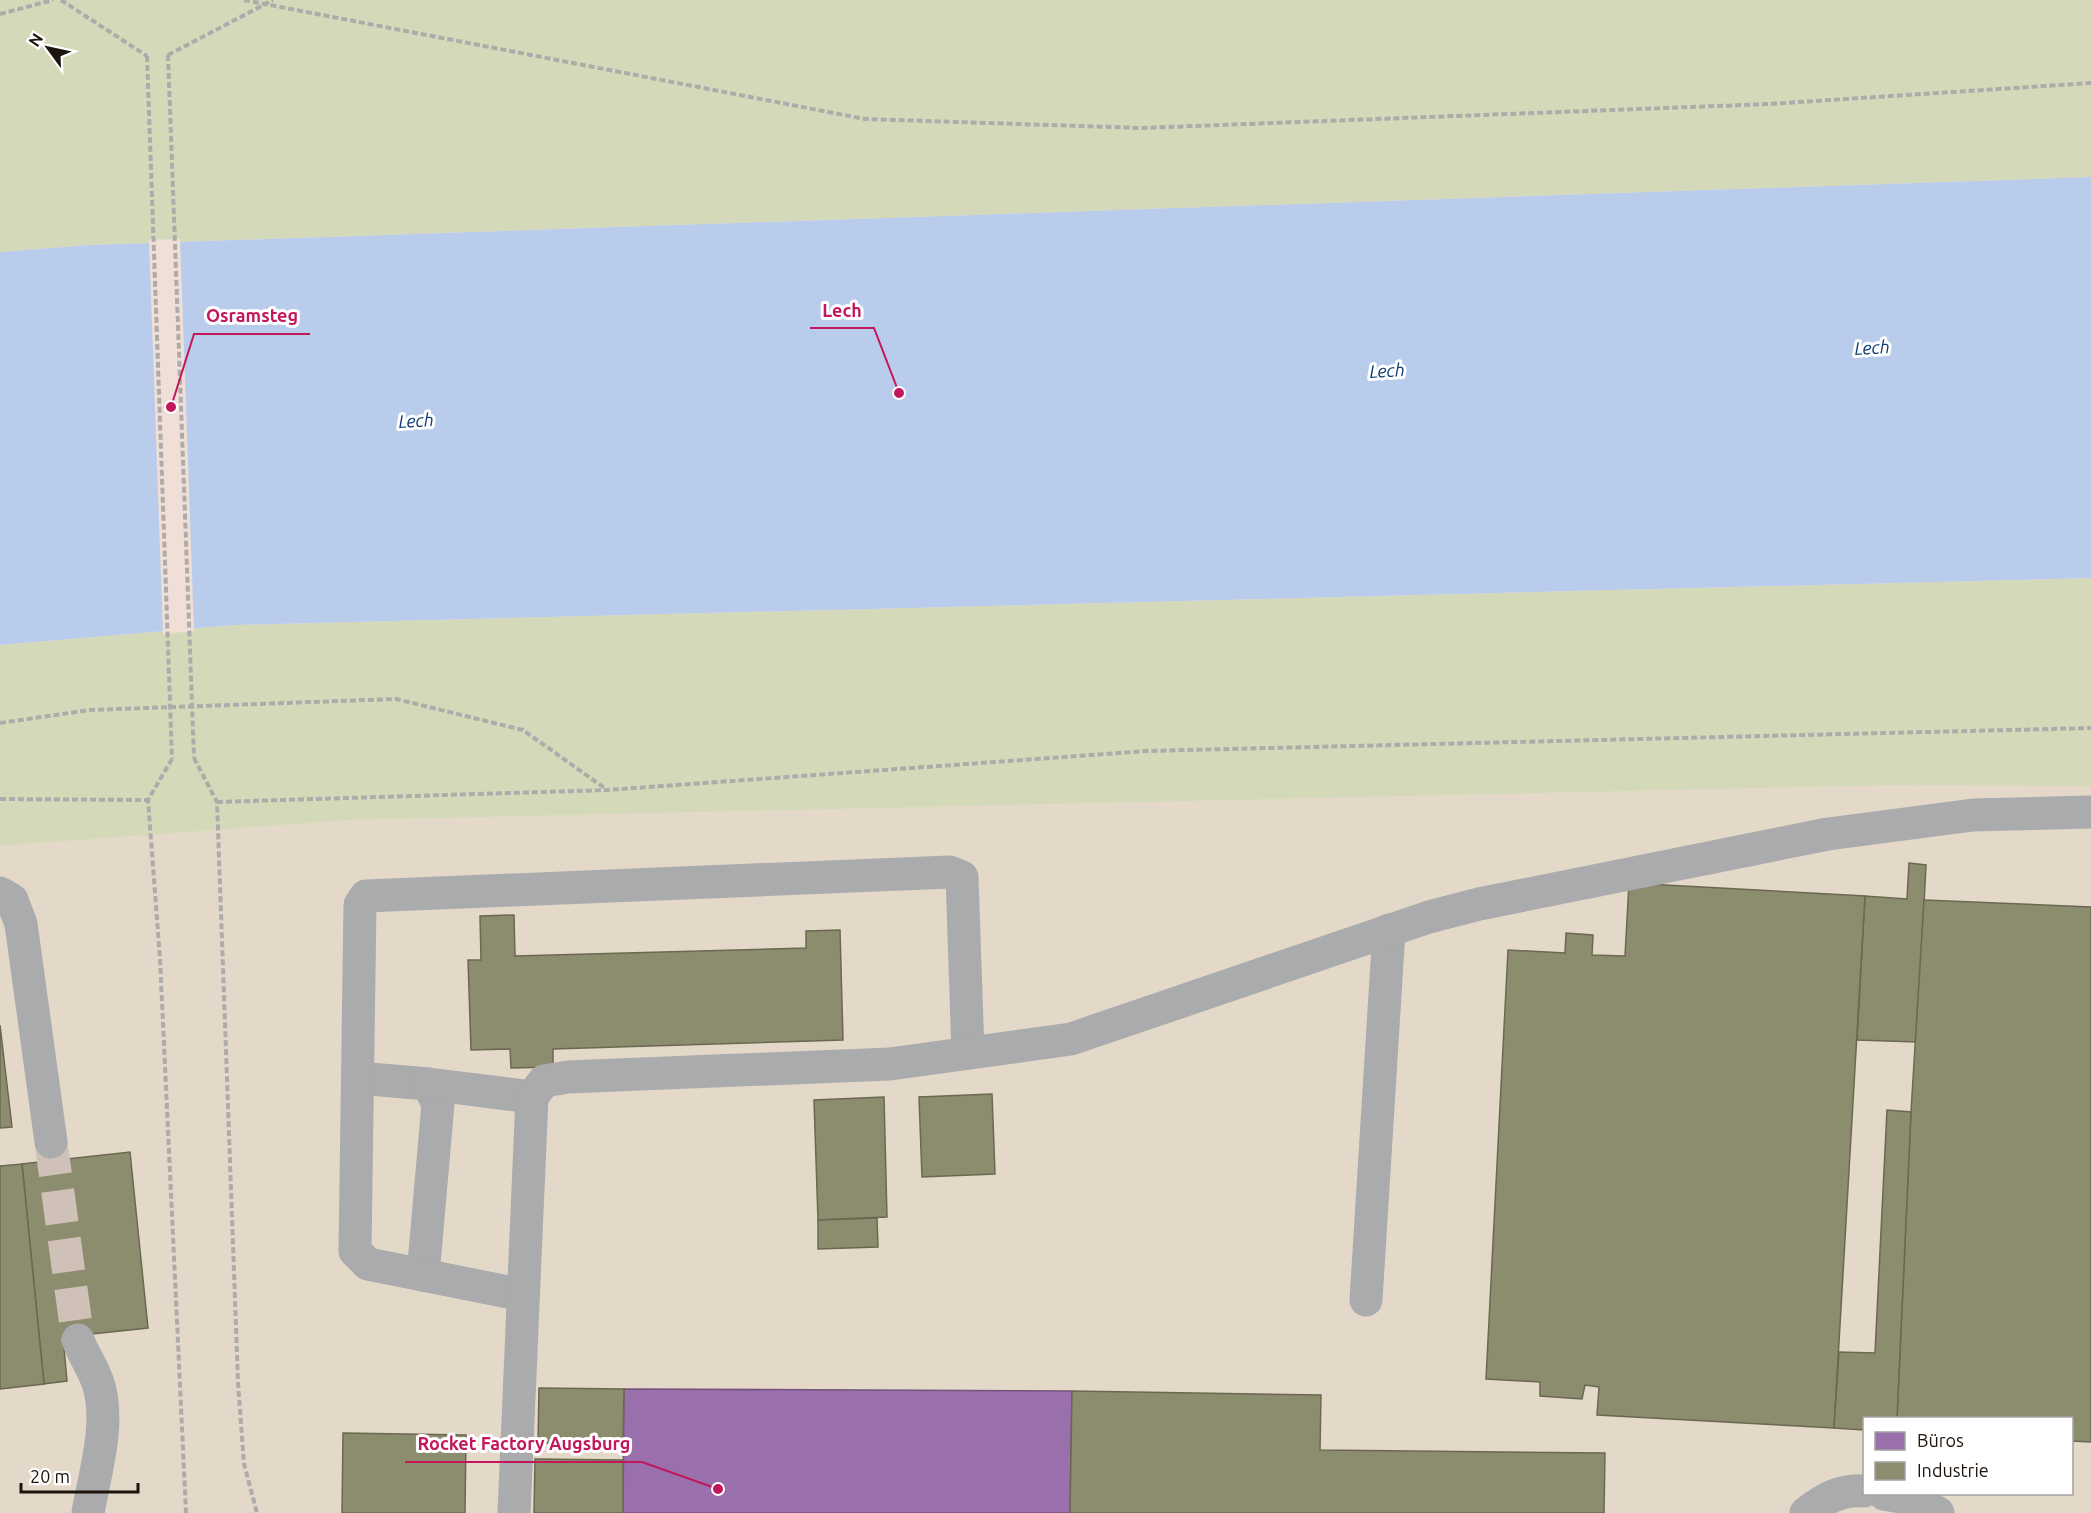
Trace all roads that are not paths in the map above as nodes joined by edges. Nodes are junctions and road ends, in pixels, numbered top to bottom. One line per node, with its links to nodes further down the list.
1 (2091, 812): 3 (lane)
2 (0, 893): 8 (lane)
3 (1389, 930): 4 (lane); 11 (lane)
4 (968, 1053): 5 (lane); 7 (lane)
5 (358, 1078): 6 (lane); 9 (lane)
6 (428, 1084): 7 (lane); 9 (lane)
7 (532, 1097): 10 (lane)
8 (51, 1142)
9 (423, 1275): 10 (lane)
10 (523, 1296): 16 (lane)
11 (1366, 1300)
12 (78, 1340): 15 (lane)
13 (1863, 1491): 17 (lane)
14 (1890, 1495): 18 (lane)
15 (88, 1513)
16 (514, 1513)
17 (1806, 1513)
18 (1938, 1513)

